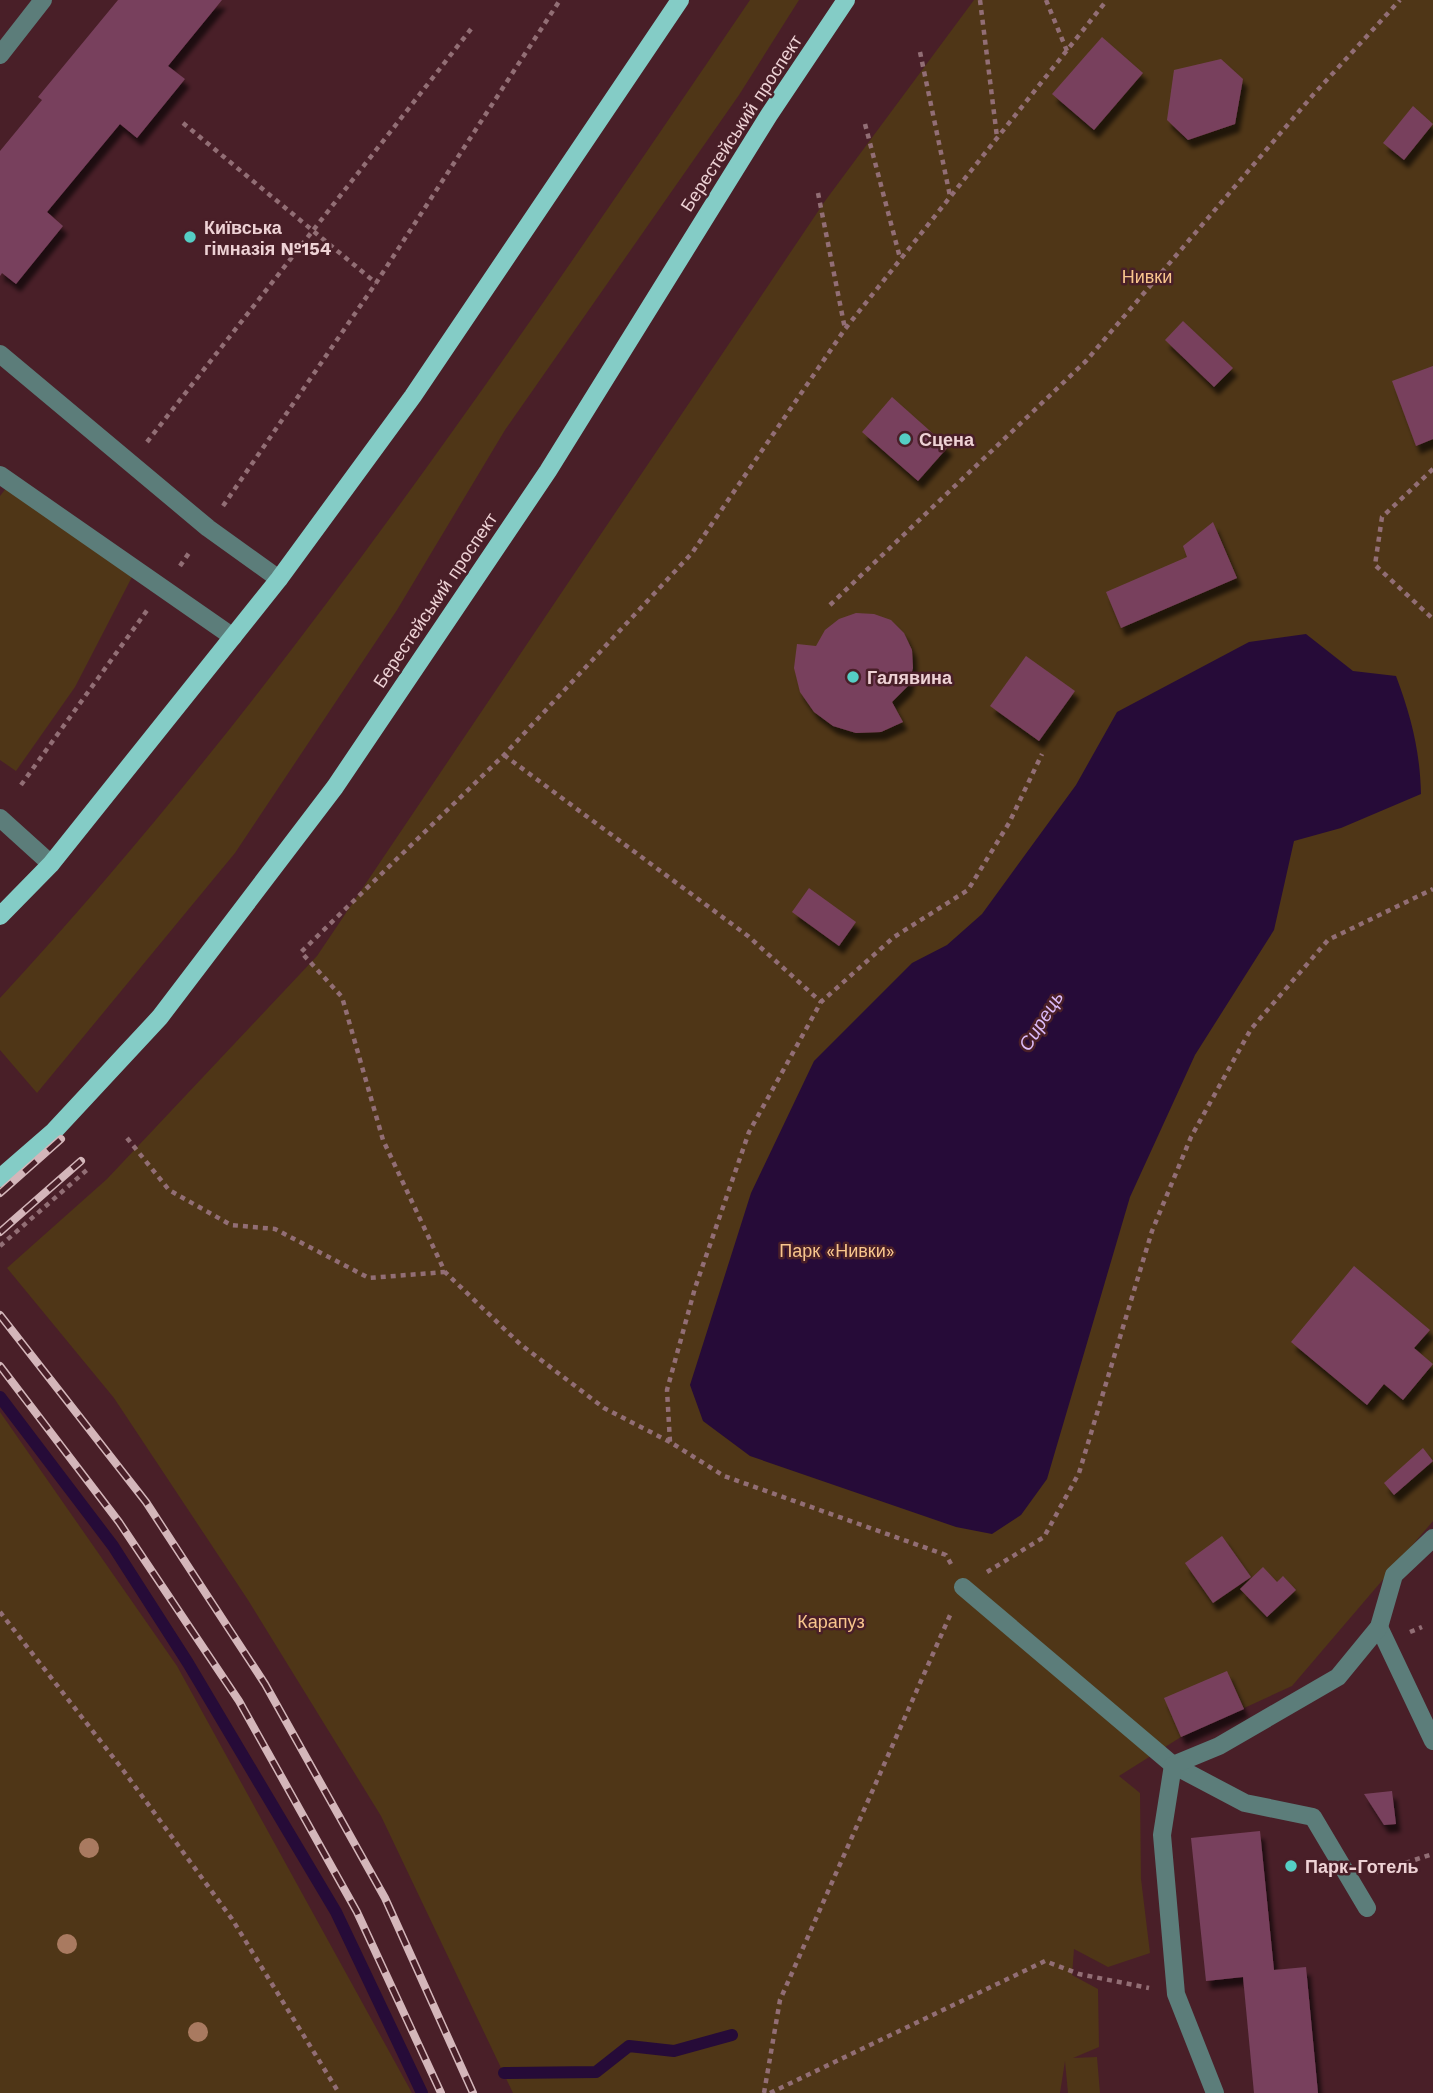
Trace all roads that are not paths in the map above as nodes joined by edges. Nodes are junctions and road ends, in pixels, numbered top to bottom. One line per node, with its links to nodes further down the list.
1 (43, 0): 4 (street)
2 (680, 0): 7 (main road)
3 (846, 0): 12 (main road, Берестейський проспект)
4 (0, 55)
5 (0, 354): 7 (street)
6 (0, 475): 8 (street)
7 (279, 579): 8 (main road)
8 (233, 637): 10 (main road)
9 (0, 818): 10 (street)
10 (51, 864): 11 (main road)
11 (0, 916)
12 (0, 1178)
13 (1433, 1538): 15 (street)
14 (963, 1587): 17 (street)
15 (1379, 1627): 16 (street); 17 (street)
16 (1433, 1741)
17 (1173, 1765): 18 (street); 19 (street)
18 (1367, 1908)
19 (1215, 2093)

